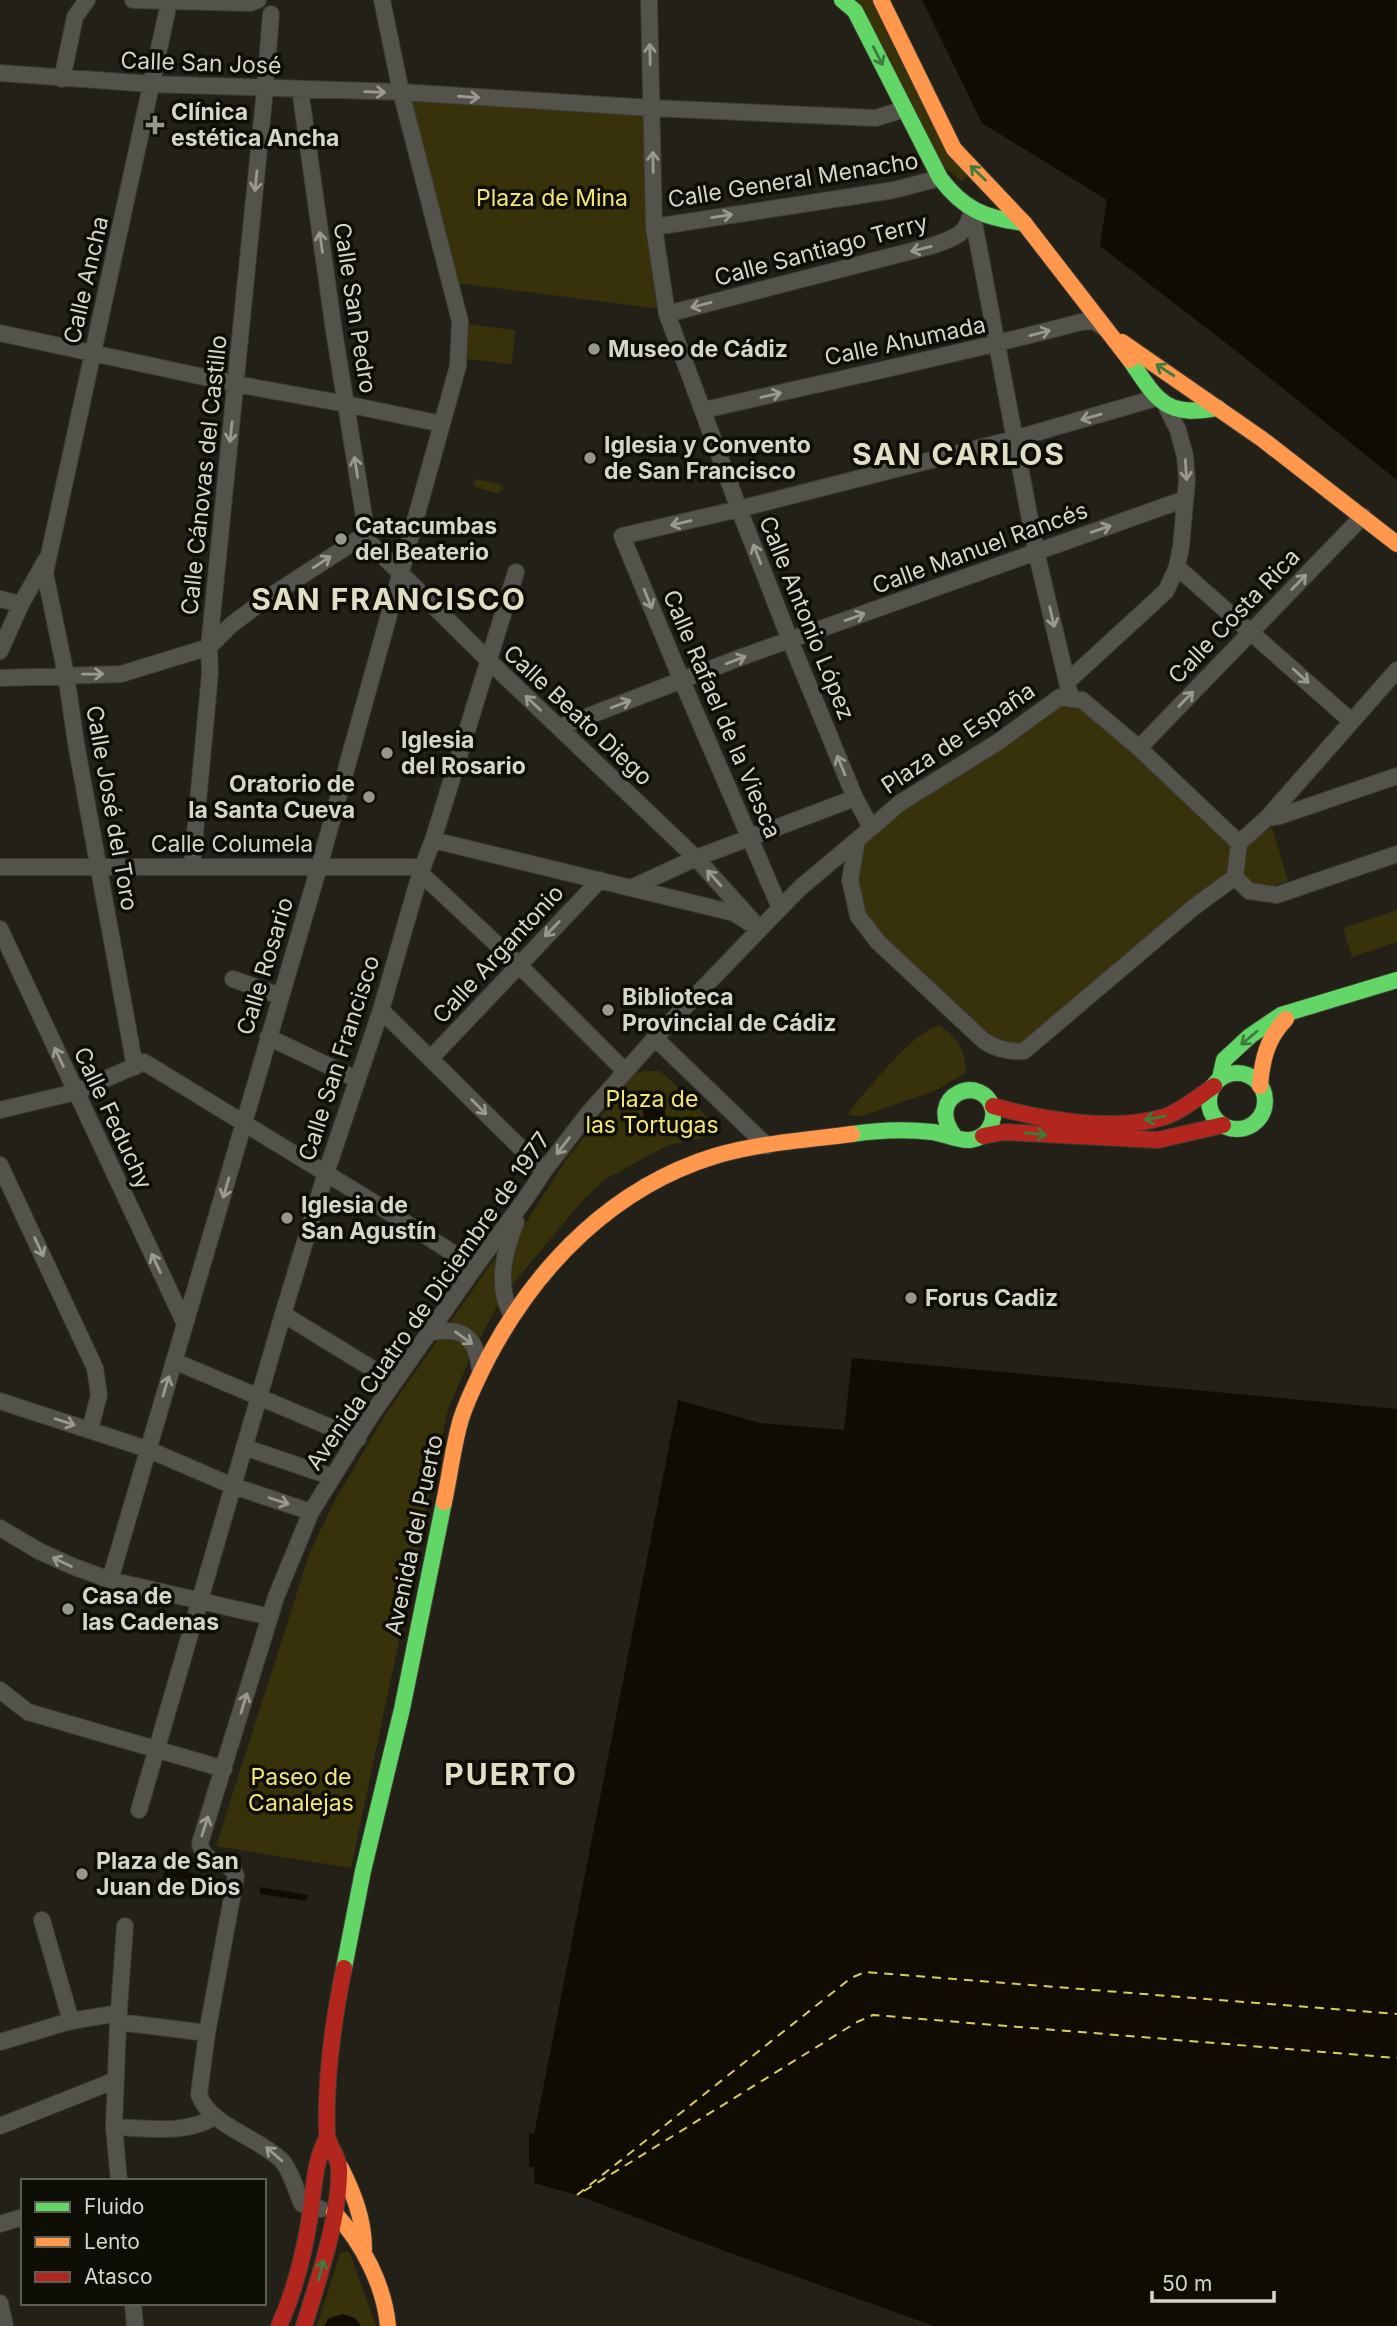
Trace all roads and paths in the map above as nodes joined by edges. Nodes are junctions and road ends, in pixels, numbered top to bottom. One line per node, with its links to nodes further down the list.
1 (87, 0): 11 (street)
2 (133, 0): 3 (street)
3 (258, 0)
4 (382, 0): 15 (street)
5 (649, 0): 16 (street, one-way to 5)
6 (842, 0): 17 (street, one-way to 17)
7 (881, 0): 20 (street, one-way to 7)
8 (167, 12): 12 (street, Calle Ancha)
9 (271, 14): 13 (street, Calle Cánovas del Castillo)
10 (0, 73): 11 (street, Calle San José)
11 (62, 79): 12 (street, Calle San José)
12 (151, 84): 13 (street, Calle San José); 26 (street, Calle Ancha)
13 (265, 89): 14 (street, Calle San José); 27 (street, Calle Cánovas del Castillo, one-way to 27)
14 (300, 89): 15 (street, Calle San José, one-way to 15); 29 (street, Calle San Pedro, one-way to 14)
15 (401, 92): 16 (street, one-way to 16); 32 (street, Calle Rosario)
16 (651, 108): 17 (street); 21 (street, one-way to 16)
17 (905, 109): 18 (street)
18 (940, 178): 19 (street); 21 (street, Calle General Menacho, one-way to 18)
19 (972, 212): 20 (street); 22 (street, Calle Santiago Terry, one-way to 22); 25 (street)
20 (1024, 223): 24 (street)
21 (654, 227): 22 (street)
22 (666, 309): 31 (street, Calle Antonio López)
23 (0, 332): 26 (street)
24 (1111, 334): 25 (street, Calle Ahumada, one-way to 24); 28 (street); 30 (street, one-way to 24)
25 (996, 345): 31 (street, Calle Ahumada, one-way to 25); 33 (street)
26 (93, 352): 27 (street); 40 (street, Calle Ancha)
27 (236, 384): 29 (street); 48 (street, Calle Cánovas del Castillo, one-way to 48)
28 (1161, 402): 30 (street); 33 (street, one-way to 33); 34 (street, one-way to 34)
29 (346, 404): 32 (street); 37 (street, Calle San Pedro, one-way to 29)
30 (1218, 408): 36 (street)
31 (705, 410): 35 (street, Calle Antonio López)
32 (442, 424): 43 (street, Calle Rosario)
33 (1014, 439): 35 (street); 39 (street)
34 (1185, 499): 39 (street, Calle Manuel Rancés, one-way to 34); 41 (street)
35 (739, 509): 47 (street, Calle Antonio López, one-way to 35); 54 (street, Calle Rafael de la Viesca, one-way to 54)
36 (1363, 516): 38 (street); 46 (street, Calle Costa Rica, one-way to 36)
37 (366, 534): 43 (street, Calle Beato Diego); 48 (street, one-way to 37)
38 (1397, 544)
39 (1036, 551): 47 (street, Calle Manuel Rancés, one-way to 39); 55 (street, one-way to 55)
40 (47, 558): 45 (street); 52 (street, Calle José del Toro)
41 (1177, 567): 46 (street); 55 (street)
42 (516, 572): 50 (street, Calle San Francisco)
43 (401, 575): 50 (street, Calle Beato Diego); 73 (street, Calle Rosario)
44 (0, 599): 45 (street)
45 (21, 604): 49 (street)
46 (1252, 632): 57 (street, one-way to 57); 59 (street, Calle Costa Rica, one-way to 46)
47 (790, 640): 54 (street, Calle Manuel Rancés, one-way to 47); 61 (street, Calle Antonio López, one-way to 47)
48 (209, 647): 52 (street, one-way to 48); 70 (street, Calle Cánovas del Castillo)
49 (0, 651)
50 (489, 662): 58 (street, Calle Beato Diego, one-way to 50); 66 (street, Calle San Francisco)
51 (1397, 670): 57 (street)
52 (66, 675): 53 (street); 72 (street, Calle José del Toro)
53 (0, 678)
54 (682, 681): 58 (street, Calle Manuel Rancés, one-way to 54); 64 (street, Calle Rafael de la Viesca)
55 (1067, 682): 56 (street)
56 (1071, 699): 59 (street, Plaza de España); 63 (street, Plaza de España)
57 (1350, 721): 62 (street)
58 (560, 727): 69 (street, Calle Beato Diego)
59 (1139, 748): 67 (street, Plaza de España)
60 (1397, 776): 62 (street)
61 (855, 798): 63 (street, Calle Antonio López); 64 (street)
62 (1267, 818): 67 (street)
63 (870, 827): 65 (street, Plaza de España)
64 (751, 838): 69 (street); 78 (street, Calle Rafael de la Viesca)
65 (857, 839): 75 (street); 78 (street, Avenida Cuatro de Diciembre de 1977)
66 (433, 840): 74 (street, Calle San Francisco); 76 (street)
67 (1239, 843): 75 (street)
68 (1397, 854): 75 (street)
69 (696, 859): 77 (street); 80 (street, Calle Beato Diego, one-way to 69)
70 (192, 866): 72 (street, Calle Columela); 73 (street, Calle Columela)
71 (0, 867): 72 (street, Calle Columela)
72 (98, 867): 90 (street, Calle José del Toro)
73 (319, 867): 74 (street, Calle Columela); 84 (street, Calle Rosario)
74 (421, 871): 81 (street); 85 (street, Calle San Francisco)
75 (1235, 877)
76 (600, 880): 77 (street); 81 (street, Calle Argantonio, one-way to 81)
77 (631, 888): 80 (street)
78 (780, 908): 80 (street, Avenida Cuatro de Diciembre de 1977)
79 (0, 929): 95 (street, Calle Feduchy, one-way to 79)
80 (760, 929): 88 (street, Avenida Cuatro de Diciembre de 1977)
81 (519, 965): 89 (street, Calle Argantonio); 91 (street)
82 (233, 979): 84 (street)
83 (1397, 980): 86 (street)
84 (280, 996): 87 (street, Calle Rosario)
85 (380, 1010): 89 (street); 92 (street, Calle San Francisco)
86 (1294, 1012): 93 (street, one-way to 93); 94 (street)
87 (268, 1037): 92 (street); 99 (street, Calle Rosario)
88 (655, 1038): 91 (street, Avenida Cuatro de Diciembre de 1977); 104 (street)
89 (430, 1059): 106 (street, one-way to 106)
90 (135, 1067): 95 (street); 99 (street)
91 (625, 1070): 106 (street, Avenida Cuatro de Diciembre de 1977, one-way to 106)
92 (356, 1079): 107 (street, Calle San Francisco)
93 (1217, 1082): 94 (street); 97 (street, one-way to 97); 100 (street)
94 (1260, 1086): 100 (street)
95 (76, 1093): 98 (street); 113 (street, Calle Feduchy, one-way to 95)
96 (946, 1105): 97 (street); 101 (street, Avenida del Puerto); 103 (street)
97 (993, 1105): 102 (street)
98 (0, 1110)
99 (243, 1122): 107 (street); 113 (street, Calle Rosario, one-way to 113)
100 (1223, 1125): 102 (street, one-way to 100)
101 (897, 1130): 103 (street, Avenida del Puerto); 104 (street, Avenida del Puerto)
102 (984, 1136): 103 (street)
103 (955, 1137)
104 (767, 1146): 112 (street, Avenida del Puerto)
105 (0, 1165): 108 (street)
106 (544, 1171): 109 (street, Avenida Cuatro de Diciembre de 1977)
107 (326, 1173): 110 (street); 111 (street, Calle San Francisco)
108 (5, 1189): 120 (street, one-way to 120)
109 (526, 1198): 110 (street, Avenida Cuatro de Diciembre de 1977); 112 (street)
110 (475, 1267): 114 (street, Avenida Cuatro de Diciembre de 1977)
111 (283, 1314): 117 (street); 118 (street, Calle San Francisco)
112 (511, 1314): 116 (street, Avenida del Puerto)
113 (185, 1324): 115 (street, Calle Rosario)
114 (428, 1333): 116 (street, one-way to 116); 117 (street, Avenida Cuatro de Diciembre de 1977)
115 (174, 1361): 118 (street); 123 (street, Calle Rosario, one-way to 115)
116 (481, 1370): 145 (street, Avenida del Puerto)
117 (394, 1382): 121 (street, Avenida Cuatro de Diciembre de 1977)
118 (258, 1396): 121 (street); 122 (street, Calle San Francisco)
119 (0, 1401): 120 (street, one-way to 120)
120 (90, 1430): 123 (street)
121 (358, 1439): 124 (street, Avenida Cuatro de Diciembre de 1977)
122 (244, 1447): 124 (street); 125 (street, Calle San Francisco)
123 (147, 1449): 125 (street); 128 (street, Calle Rosario)
124 (332, 1477): 126 (street, Avenida Cuatro de Diciembre de 1977)
125 (233, 1486): 126 (street, one-way to 126); 129 (street, Calle San Francisco)
126 (312, 1512): 130 (street, Avenida Cuatro de Diciembre de 1977)
127 (2, 1532): 128 (street, one-way to 127)
128 (110, 1580): 129 (street)
129 (199, 1600): 130 (street); 132 (street, Calle San Francisco)
130 (270, 1617): 133 (street, Avenida Cuatro de Diciembre de 1977, one-way to 130)
131 (0, 1690): 132 (street)
132 (155, 1750): 133 (street); 134 (street, Calle San Francisco)
133 (224, 1769): 139 (street, Avenida Cuatro de Diciembre de 1977, one-way to 133)
134 (139, 1811)
135 (42, 1920): 138 (street)
136 (125, 1926): 137 (street)
137 (118, 2018): 138 (street); 139 (street); 141 (street)
138 (71, 2021): 140 (street)
139 (206, 2033): 142 (street)
140 (0, 2042)
141 (116, 2080): 143 (street); 144 (street)
142 (214, 2117): 144 (street); 148 (street, one-way to 142)
143 (0, 2126)
144 (114, 2127): 147 (street)
145 (327, 2138): 146 (street, Avenida del Puerto); 148 (street)
146 (339, 2166): 149 (street, Avenida del Puerto); 152 (street)
147 (120, 2179)
148 (312, 2206): 149 (street); 153 (street)
149 (334, 2212): 152 (street); 161 (street, Avenida del Puerto, one-way to 149)
150 (21, 2218): 151 (street)
151 (0, 2224)
152 (363, 2252): 156 (street)
153 (299, 2273): 159 (street); 160 (street)
154 (0, 2302): 157 (street)
155 (132, 2305): 158 (street)
156 (388, 2320): 162 (street)
157 (5, 2326)
158 (135, 2326)
159 (279, 2326)
160 (291, 2326)
161 (303, 2326)
162 (405, 2326)

